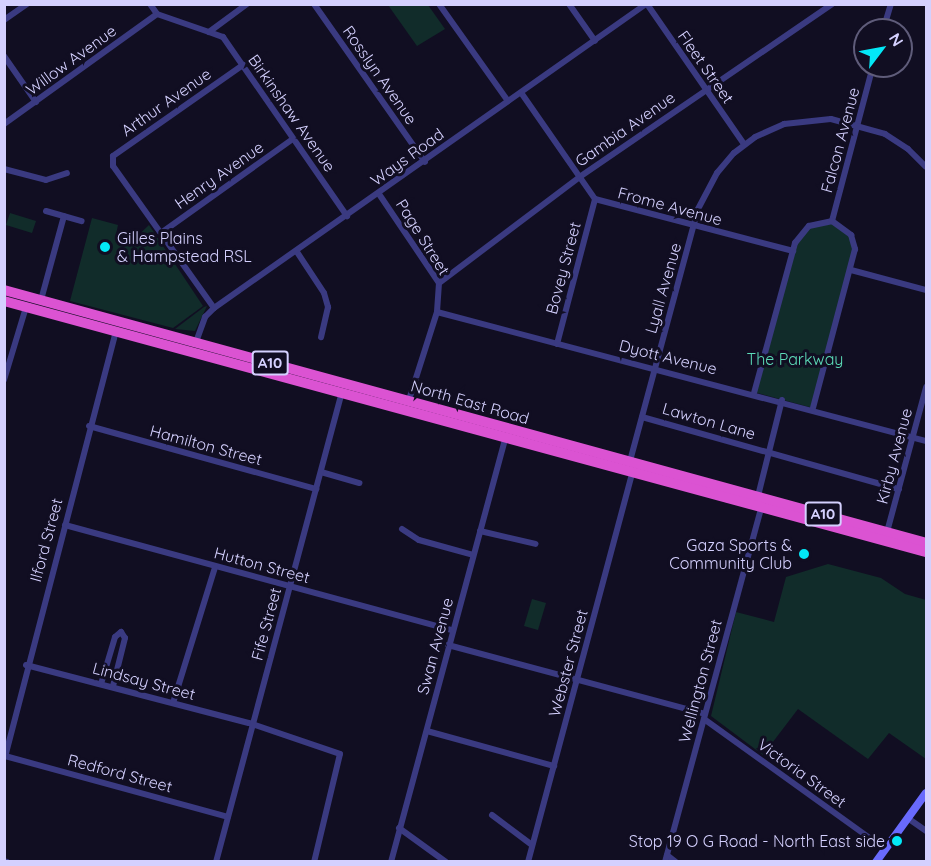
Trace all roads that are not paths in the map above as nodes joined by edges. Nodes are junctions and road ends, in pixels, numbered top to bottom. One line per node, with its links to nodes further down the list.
1 (27, 4): 10 (street)
2 (150, 4): 9 (street)
3 (247, 4): 11 (street)
4 (314, 4): 24 (street, Rosslyn Avenue)
5 (439, 4): 18 (street)
6 (569, 4): 12 (street)
7 (646, 4): 12 (street, Ways Road); 16 (street, Fleet Street)
8 (832, 4): 16 (street, Gambia Avenue)
9 (157, 14): 11 (street); 19 (street, Willow Avenue)
10 (4, 20)
11 (209, 33): 14 (street, Birkinshaw Avenue)
12 (595, 41): 17 (street, Ways Road)
13 (4, 56): 19 (street)
14 (243, 64): 22 (street, Birkinshaw Avenue); 37 (street, Arthur Avenue)
15 (870, 78): 21 (street, Falcon Avenue)
16 (705, 90): 23 (street, Fleet Street); 28 (street, Gambia Avenue)
17 (522, 94): 18 (street, Ways Road); 28 (street, Frome Avenue)
18 (508, 100): 24 (street, Ways Road)
19 (36, 102): 20 (street, Willow Avenue)
20 (4, 124)
21 (858, 124): 23 (street); 25 (street); 35 (street, Falcon Avenue)
22 (294, 139): 33 (street, Birkinshaw Avenue); 37 (street, Henry Avenue)
23 (744, 144): 36 (street, Lyall Avenue)
24 (425, 162): 29 (street, Ways Road)
25 (927, 167)
26 (4, 169): 27 (street)
27 (67, 173)
28 (581, 176): 30 (street, Frome Avenue); 41 (street, Gambia Avenue)
29 (380, 194): 33 (street, Ways Road); 41 (street, Page Street)
30 (595, 200): 36 (street, Frome Avenue); 51 (street, Bovey Street)
31 (46, 211): 32 (street)
32 (64, 216): 34 (street); 44 (street)
33 (347, 216): 39 (street, Ways Road)
34 (82, 221)
35 (832, 221): 38 (street); 40 (street)
36 (694, 227): 38 (street, Frome Avenue); 53 (street, Lyall Avenue)
37 (160, 233): 47 (street)
38 (793, 251): 57 (street)
39 (297, 252): 47 (street, Ways Road); 50 (street)
40 (851, 270): 43 (street); 60 (street)
41 (439, 283): 48 (street, Page Street)
42 (4, 290): 46 (highway, North East Road / A10)
43 (927, 290)
44 (41, 300): 46 (highway, North East Road / A10); 49 (highway, North East Road / A10)
45 (4, 301): 46 (highway, North East Road / A10)
46 (27, 302): 49 (highway, North East Road / A10); 54 (street)
47 (214, 308): 52 (street, Ways Road)
48 (437, 312): 51 (street, Dyott Avenue); 59 (street, Page Street)
49 (117, 326): 52 (highway, North East Road / A10); 62 (street, Ilford Street)
50 (321, 337)
51 (557, 344): 53 (street, Dyott Avenue)
52 (195, 347): 56 (highway, North East Road / A10)
53 (655, 366): 57 (street, Dyott Avenue); 61 (street, Lyall Avenue)
54 (4, 380)
55 (927, 387): 64 (street, Kirby Avenue)
56 (343, 388): 59 (highway, North East Road / A10); 68 (street, Fife Street)
57 (754, 393): 58 (street, Dyott Avenue)
58 (782, 400): 60 (street, Dyott Avenue); 66 (street)
59 (407, 405): 63 (highway, North East Road / A10)
60 (813, 408): 64 (street, Dyott Avenue)
61 (642, 417): 66 (street, Lawton Lane); 67 (street, Lyall Avenue)
62 (89, 426): 70 (street, Hamilton Street); 74 (street, Ilford Street)
63 (507, 433): 67 (highway, North East Road / A10); 76 (street, Swan Avenue)
64 (913, 437): 65 (street, Dyott Avenue); 71 (street, Kirby Avenue)
65 (927, 441)
66 (769, 452): 71 (street, Lawton Lane); 72 (street)
67 (632, 466): 72 (highway, North East Road / A10); 73 (highway, North East Road / A10); 87 (street, Webster Street)
68 (321, 472): 69 (street); 70 (street, Fife Street)
69 (359, 483)
70 (316, 489): 83 (street, Fife Street)
71 (899, 489): 77 (street, Kirby Avenue)
72 (758, 496): 73 (highway); 77 (highway, North East Road / A10)
73 (761, 508): 77 (highway, North East Road / A10); 93 (street, Wellington Street)
74 (65, 525): 82 (street, Hutton Street); 86 (street, Ilford Street)
75 (402, 529): 81 (street)
76 (480, 531): 79 (street); 81 (street, Swan Avenue)
77 (886, 537): 78 (highway, North East Road / A10); 80 (highway, North East Road / A10)
78 (927, 543)
79 (536, 544)
80 (927, 552)
81 (473, 555): 84 (street, Swan Avenue)
82 (214, 567): 83 (street, Hutton Street); 90 (street)
83 (290, 586): 84 (street, Hutton Street); 94 (street, Fife Street)
84 (452, 630): 85 (street, Swan Avenue)
85 (448, 645): 87 (street); 95 (street, Swan Avenue)
86 (26, 665): 88 (street, Lindsay Street); 92 (street, Ilford Street)
87 (577, 679): 93 (street); 97 (street, Webster Street)
88 (101, 684): 89 (street, Lindsay Street); 89 (street)
89 (113, 686): 90 (street, Lindsay Street)
90 (173, 703): 94 (street, Lindsay Street)
91 (4, 712): 92 (street)
92 (13, 715): 96 (street, Ilford Street)
93 (704, 717): 105 (street, Victoria Street); 106 (street, Wellington Street)
94 (253, 726): 100 (street, Fife Street); 108 (street, Lindsay Street)
95 (427, 730): 97 (street); 102 (street, Swan Avenue)
96 (4, 756): 100 (street, Redford Street)
97 (554, 766): 104 (street, Webster Street)
98 (927, 793): 101 (main road)
99 (492, 815): 104 (street)
100 (228, 817): 107 (street, Fife Street)
101 (909, 819): 103 (street); 105 (main road)
102 (399, 828): 109 (street, Swan Avenue); 110 (street)
103 (927, 831)
104 (532, 845): 111 (street, Webster Street)
105 (885, 849): 113 (main road)
106 (666, 858): 112 (street)
107 (216, 861)
108 (314, 861)
109 (391, 861)
110 (446, 861)
111 (528, 861)
112 (676, 861)
113 (876, 861)

